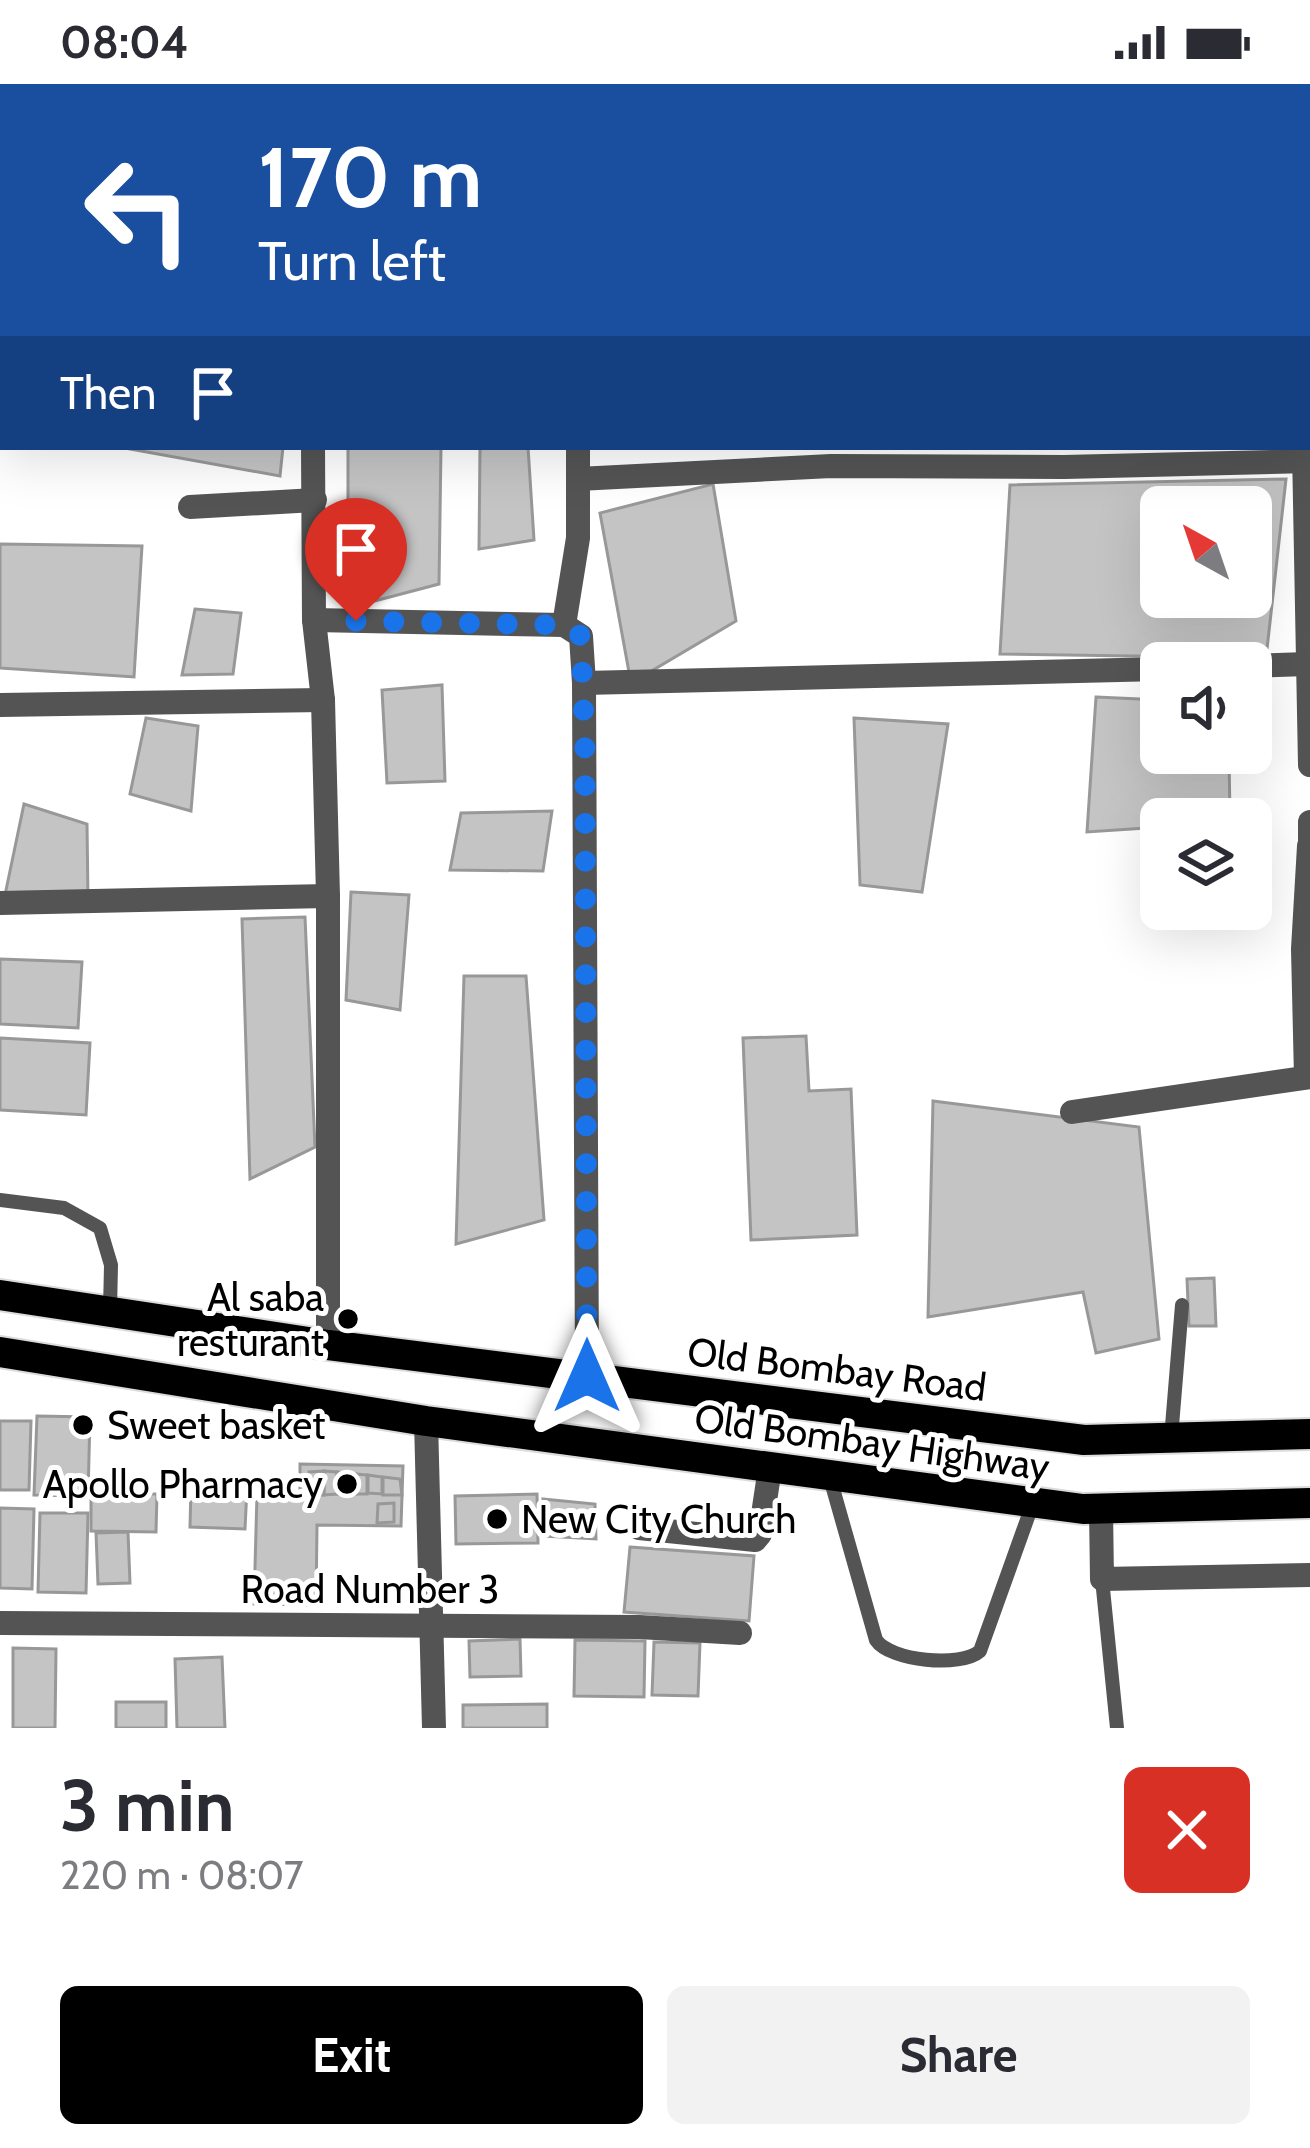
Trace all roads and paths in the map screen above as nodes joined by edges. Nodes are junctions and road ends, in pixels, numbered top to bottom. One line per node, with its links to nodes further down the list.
1 (313, 450): 7 (street)
2 (578, 450): 6 (street)
3 (1306, 456): 5 (street); 11 (street)
4 (831, 457): 5 (street); 6 (street)
5 (1064, 457)
6 (578, 478): 10 (street)
7 (315, 500): 8 (street); 9 (street)
8 (190, 507)
9 (314, 620): 10 (street); 15 (street)
10 (564, 625): 14 (street)
11 (1307, 664): 12 (street); 17 (street)
12 (1272, 665)
13 (1140, 670): 14 (street)
14 (584, 683): 30 (street)
15 (322, 700): 16 (street); 20 (street)
16 (0, 705)
17 (1310, 765)
18 (1310, 822): 19 (street)
19 (1310, 846): 22 (street)
20 (328, 896): 21 (street); 28 (street)
21 (0, 903)
22 (1308, 1077): 23 (street)
23 (1072, 1112)
24 (0, 1200): 27 (lane)
25 (0, 1295): 27 (main road, Old Bombay Road)
26 (1182, 1305): 33 (lane)
27 (110, 1310): 28 (main road, Old Bombay Road)
28 (328, 1345): 30 (main road, Old Bombay Road)
29 (0, 1352): 31 (main road, Old Bombay Highway)
30 (587, 1376): 33 (main road, Old Bombay Road)
31 (426, 1421): 34 (main road, Old Bombay Highway); 43 (street)
32 (1310, 1434): 33 (main road, Old Bombay Road)
33 (1171, 1438)
34 (770, 1468): 35 (main road, Old Bombay Highway); 39 (street)
35 (830, 1477): 36 (main road, Old Bombay Highway); 36 (lane)
36 (1033, 1503): 38 (main road, Old Bombay Highway)
37 (1310, 1503): 38 (main road, Old Bombay Highway)
38 (1101, 1509): 41 (street)
39 (640, 1528)
40 (1310, 1575): 41 (street)
41 (1102, 1580): 46 (lane)
42 (0, 1623): 43 (street, Road Number 3)
43 (431, 1626): 44 (street, Road Number 3); 45 (street)
44 (740, 1633)
45 (434, 1728)
46 (1118, 1728)

